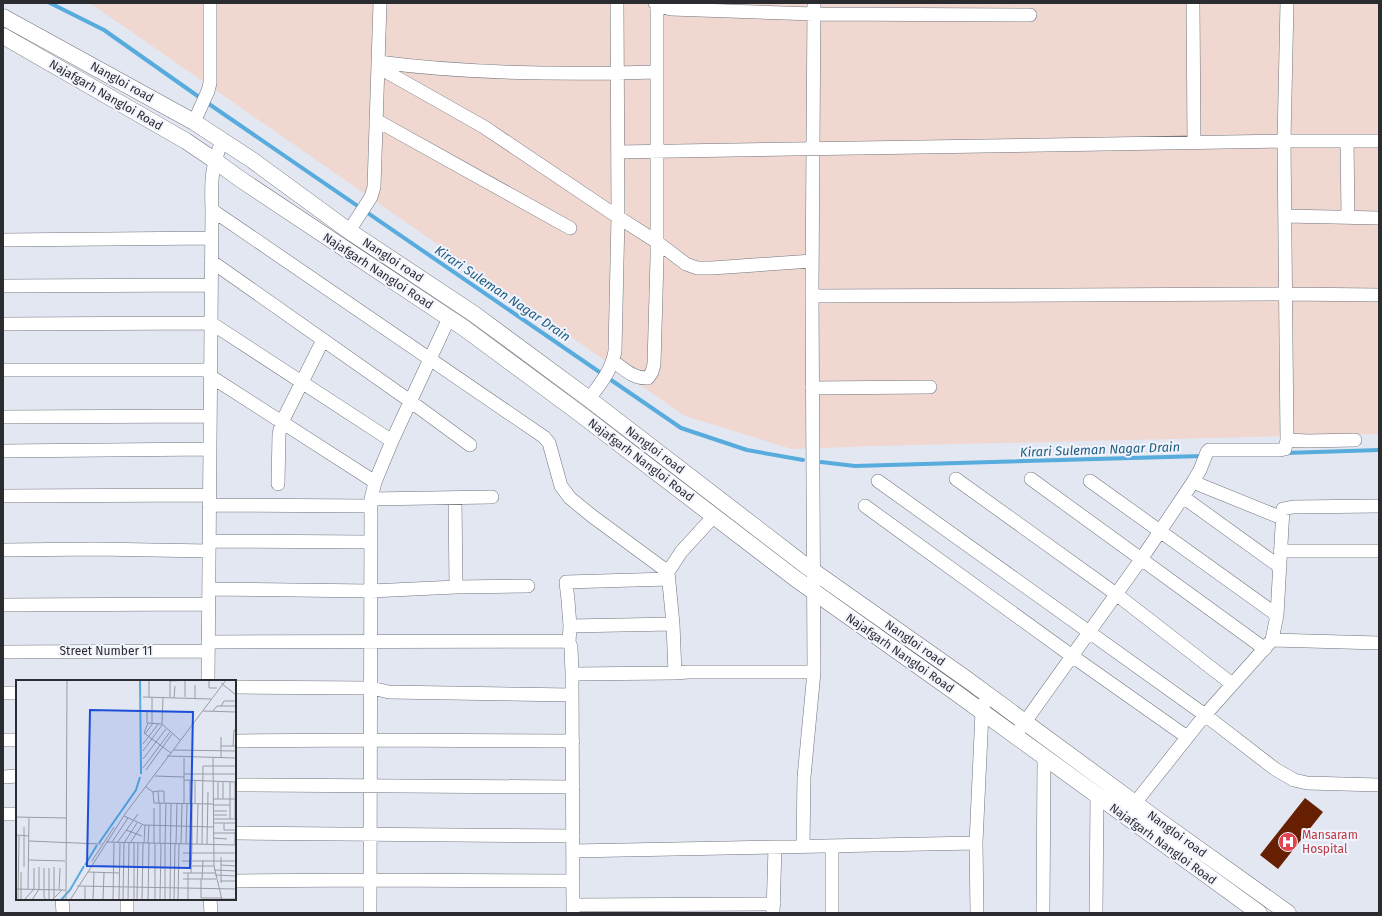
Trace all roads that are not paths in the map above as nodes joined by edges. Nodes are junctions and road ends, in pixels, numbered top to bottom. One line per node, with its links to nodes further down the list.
1 (210, 3): 15 (street)
2 (380, 3): 11 (street)
3 (617, 3): 13 (street)
4 (656, 3): 7 (street); 12 (street)
5 (1193, 3): 20 (street)
6 (1287, 3): 17 (street)
7 (814, 8): 8 (street); 21 (street)
8 (1030, 15)
9 (3, 17): 15 (main road, Nangloi road)
10 (3, 36): 24 (main road, Najafgarh Nangloi Road)
11 (378, 64): 13 (street); 14 (street); 27 (street)
12 (657, 72): 13 (street); 22 (street)
13 (617, 73): 23 (street)
14 (376, 120): 30 (street); 31 (street)
15 (194, 122): 16 (main road, Nangloi road)
16 (222, 141): 24 (street); 31 (main road, Nangloi road)
17 (1284, 141): 18 (street); 20 (street); 26 (street)
18 (1347, 141): 19 (street); 28 (street)
19 (1379, 141)
20 (1194, 142): 21 (street)
21 (813, 149): 22 (street); 36 (street)
22 (657, 151): 23 (street); 34 (street)
23 (618, 152): 27 (street)
24 (214, 160): 25 (street); 42 (main road, Najafgarh Nangloi Road)
25 (212, 210): 32 (street); 46 (street)
26 (1285, 216): 28 (street); 39 (street)
27 (618, 217): 34 (street); 47 (street)
28 (1348, 217): 29 (street)
29 (1379, 218)
30 (570, 228)
31 (349, 231): 53 (main road, Nangloi road)
32 (212, 238): 33 (street); 35 (street)
33 (3, 240)
34 (657, 242): 36 (street); 47 (street)
35 (211, 261): 37 (street); 45 (street)
36 (812, 261): 41 (street)
37 (211, 285): 38 (street); 43 (street)
38 (3, 286)
39 (1286, 294): 40 (street); 41 (street); 58 (street)
40 (1379, 295)
41 (812, 296): 52 (street)
42 (449, 318): 46 (street); 79 (main road, Najafgarh Nangloi Road)
43 (211, 323): 44 (street); 49 (street); 50 (street)
44 (3, 324)
45 (323, 340): 50 (street); 54 (street)
46 (430, 358): 54 (street); 90 (street)
47 (612, 364): 53 (street)
48 (3, 370): 49 (street)
49 (210, 373): 55 (street); 57 (street)
50 (302, 382): 57 (street); 60 (street)
51 (930, 387): 52 (street)
52 (812, 388): 89 (street)
53 (589, 399): 89 (main road, Nangloi road)
54 (410, 401): 60 (street); 61 (street)
55 (210, 416): 56 (street); 62 (street)
56 (3, 417)
57 (282, 422): 68 (street); 70 (street)
58 (1287, 440): 59 (street); 69 (street)
59 (1355, 440)
60 (392, 441): 68 (street)
61 (470, 445)
62 (210, 449): 63 (street); 75 (street)
63 (3, 451)
64 (1031, 479): 87 (street)
65 (956, 480): 96 (street)
66 (878, 481): 102 (street)
67 (1090, 481): 81 (street)
68 (375, 482): 76 (street)
69 (1193, 482): 73 (street); 80 (street)
70 (278, 484)
71 (3, 496): 75 (street)
72 (492, 497): 74 (street)
73 (1183, 497): 81 (street); 88 (street)
74 (455, 498): 76 (street); 92 (street)
75 (209, 500): 76 (street); 83 (street)
76 (371, 502): 82 (street)
77 (865, 506): 109 (street)
78 (1379, 506): 80 (street)
79 (714, 516): 90 (street); 95 (main road, Najafgarh Nangloi Road)
80 (1282, 518): 86 (street)
81 (1160, 532): 87 (street); 99 (street)
82 (371, 542): 83 (street); 94 (street)
83 (209, 546): 84 (street); 93 (street)
84 (3, 550)
85 (1379, 551): 86 (street)
86 (1280, 552): 88 (street)
87 (1142, 558): 96 (street); 106 (street)
88 (1280, 567): 99 (street)
89 (813, 571): 95 (street); 120 (main road, Nangloi road)
90 (668, 576): 100 (street); 101 (street)
91 (528, 586): 92 (street)
92 (456, 587): 94 (street)
93 (208, 589): 94 (street); 97 (street)
94 (371, 591): 103 (street)
95 (813, 591): 110 (street); 121 (main road, Najafgarh Nangloi Road)
96 (1116, 594): 102 (street); 114 (street)
97 (208, 604): 98 (street); 107 (street)
98 (3, 605)
99 (1277, 615): 106 (street)
100 (673, 624): 101 (street); 111 (street)
101 (570, 626): 104 (street)
102 (1089, 632): 109 (street); 122 (street)
103 (371, 641): 104 (street, Street Number 11); 107 (street, Street Number 11); 116 (street)
104 (569, 642): 112 (street)
105 (1379, 643): 106 (street)
106 (1268, 644): 114 (street)
107 (208, 646): 108 (street, Street Number 11); 113 (street)
108 (3, 652)
109 (1072, 656): 123 (street); 125 (street)
110 (814, 672): 111 (street); 146 (street)
111 (675, 673): 112 (street)
112 (572, 674): 119 (street)
113 (208, 680)
114 (1232, 684): 122 (street)
115 (236, 687): 116 (street)
116 (370, 688): 119 (street); 128 (street)
117 (3, 693): 118 (street)
118 (16, 693)
119 (572, 695): 130 (street)
120 (988, 695): 121 (street); 123 (main road, Nangloi road)
121 (982, 712): 124 (main road, Najafgarh Nangloi Road); 145 (street)
122 (1205, 715): 125 (street); 135 (street)
123 (1024, 722): 124 (street); 139 (main road, Nangloi road)
124 (1015, 736): 131 (main road, Najafgarh Nangloi Road)
125 (1187, 737): 139 (street)
126 (3, 740): 127 (street)
127 (16, 740)
128 (370, 740): 129 (street); 130 (street); 136 (street)
129 (236, 741)
130 (572, 741): 137 (street)
131 (1044, 758): 138 (main road, Najafgarh Nangloi Road); 164 (street)
132 (3, 776): 133 (street)
133 (16, 776)
134 (236, 785): 136 (street)
135 (1379, 785)
136 (370, 786): 137 (street); 143 (street)
137 (573, 787): 144 (street)
138 (1097, 796): 165 (street); 166 (main road, Najafgarh Nangloi Road)
139 (1135, 803): 167 (main road, Nangloi road)
140 (3, 814): 141 (street)
141 (16, 814)
142 (236, 833): 143 (street)
143 (370, 834): 144 (street); 150 (street)
144 (573, 836): 149 (street)
145 (976, 843): 147 (street); 163 (street)
146 (803, 846): 147 (street); 148 (street)
147 (832, 846): 162 (street)
148 (775, 847): 149 (street); 156 (street)
149 (573, 851): 152 (street)
150 (370, 880): 151 (street); 152 (street); 161 (street)
151 (236, 881)
152 (573, 881): 157 (street)
153 (62, 900): 158 (street)
154 (127, 900): 159 (street)
155 (210, 900): 160 (street)
156 (774, 908): 157 (street)
157 (573, 909)
158 (63, 913)
159 (127, 913)
160 (211, 913)
161 (370, 913)
162 (832, 913)
163 (977, 913)
164 (1044, 913)
165 (1096, 913)
166 (1259, 913)
167 (1288, 913)

